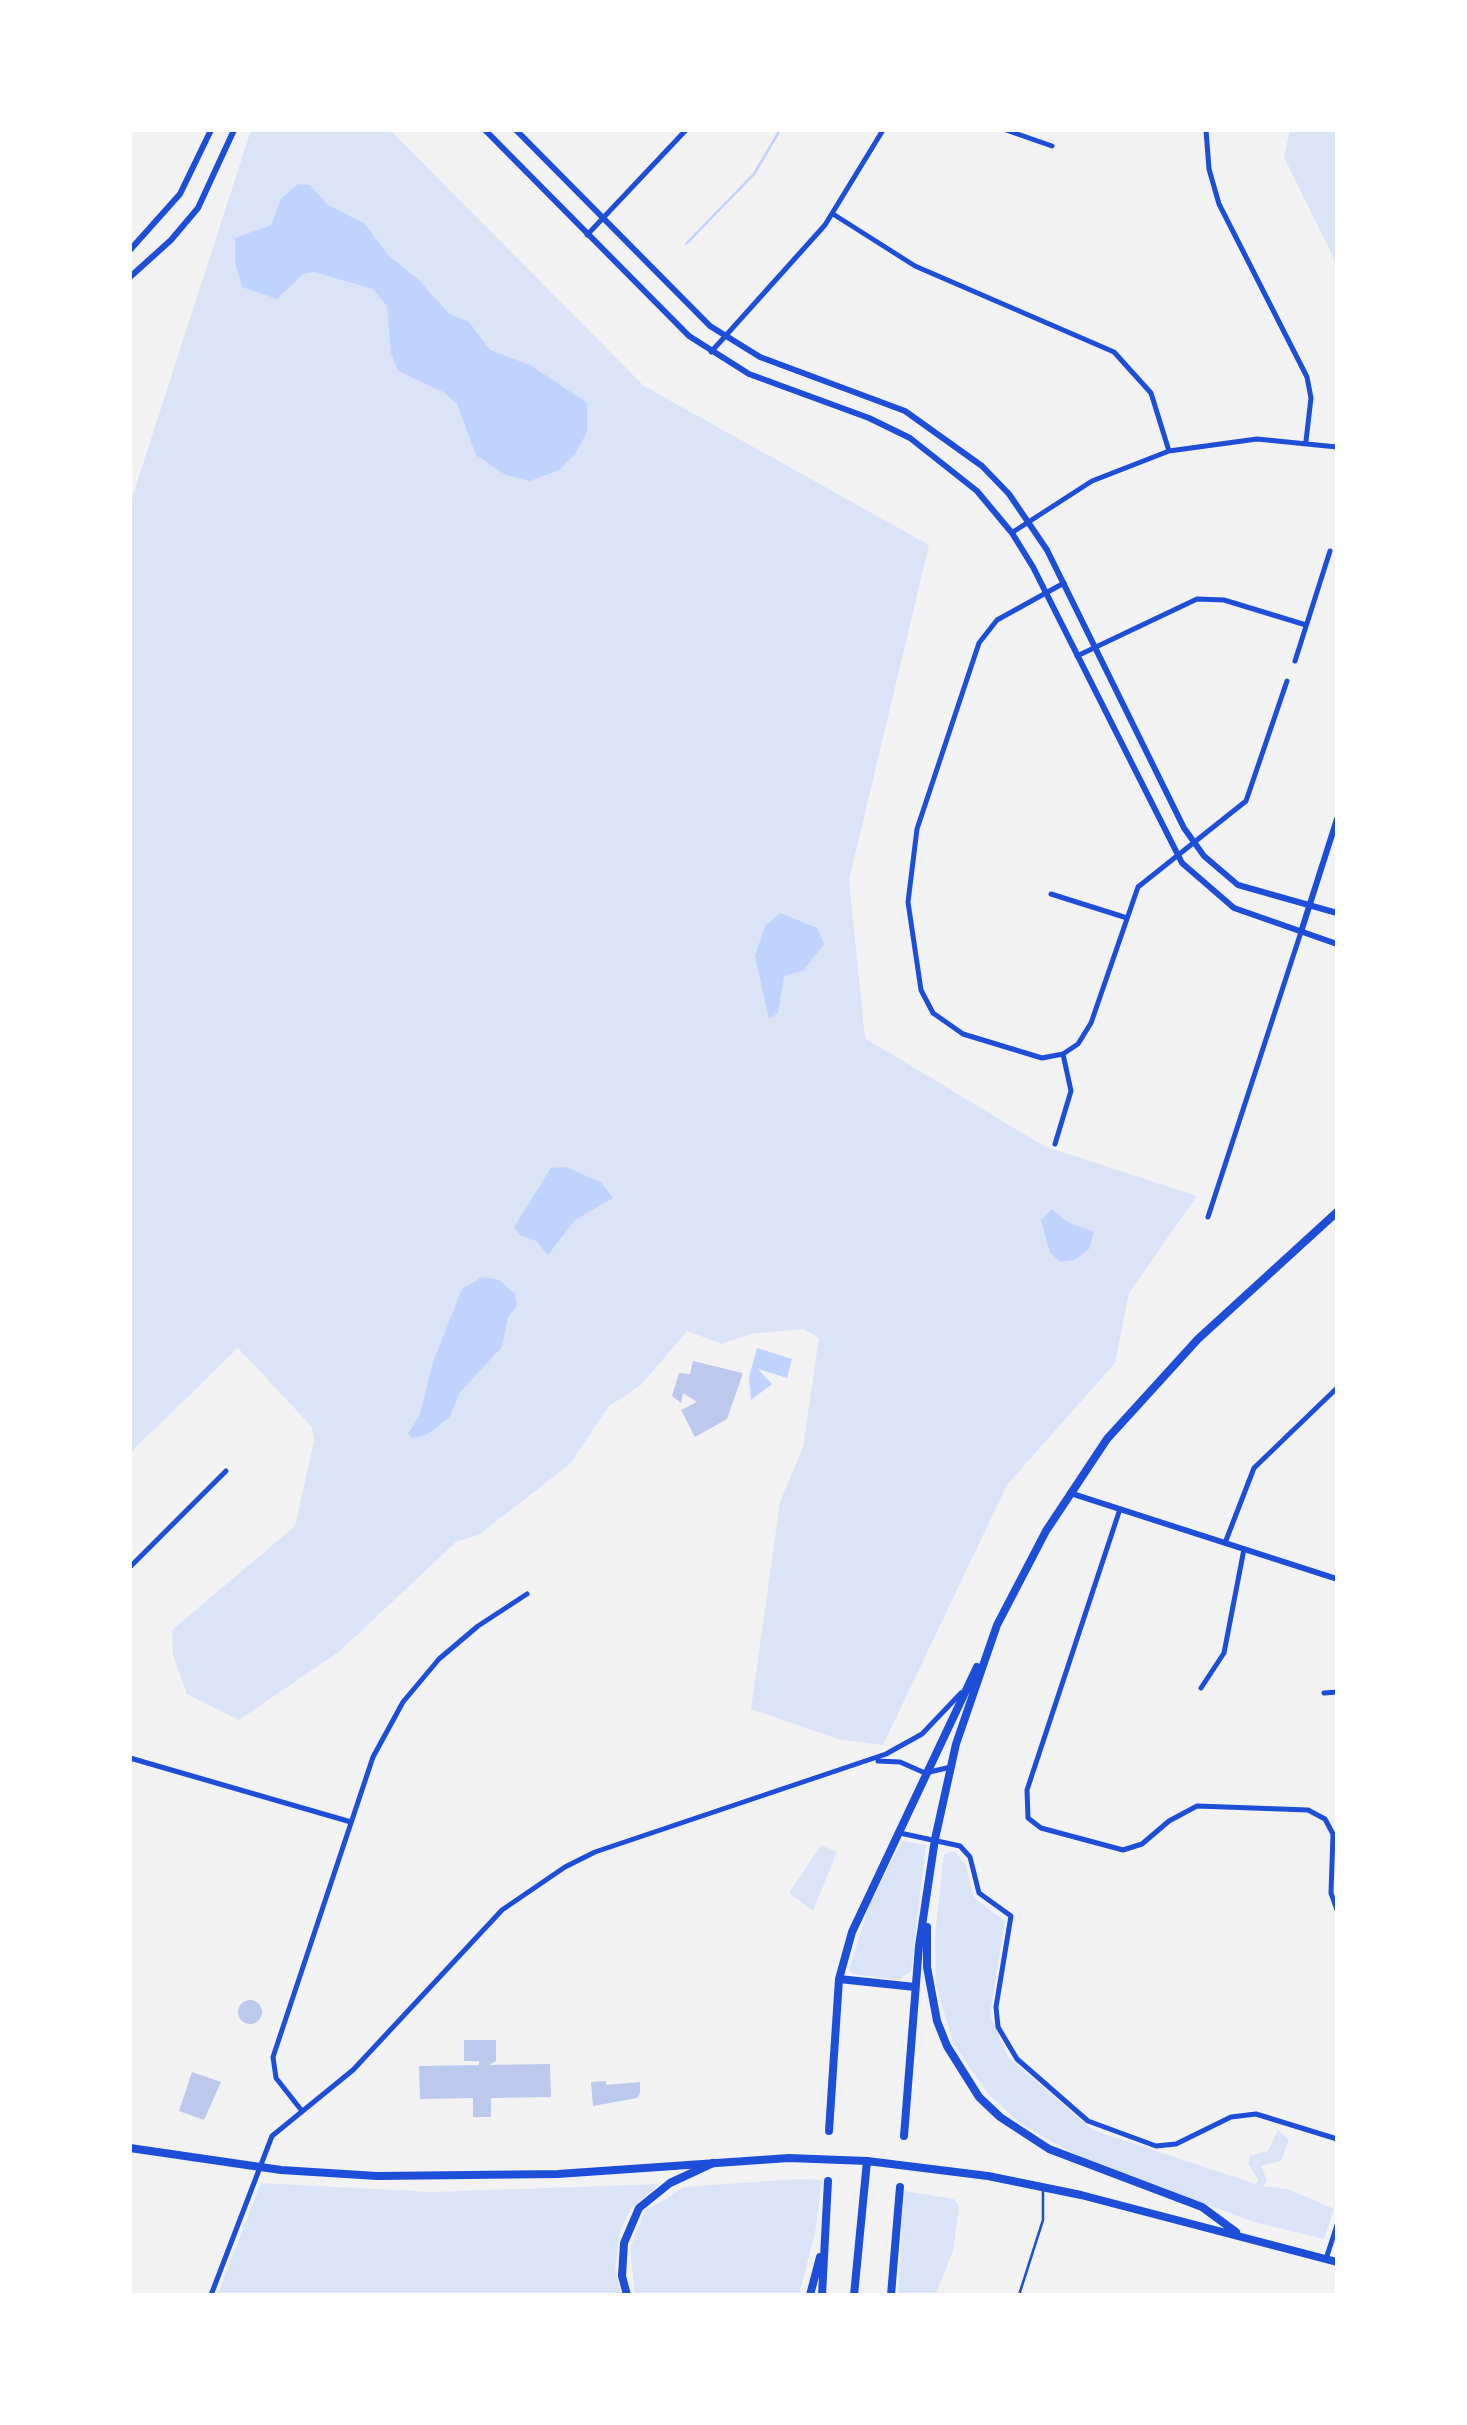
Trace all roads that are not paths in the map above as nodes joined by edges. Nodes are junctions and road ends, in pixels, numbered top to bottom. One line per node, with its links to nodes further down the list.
1 (211, 130): 13 (street)
2 (234, 130): 14 (street)
3 (486, 130): 12 (street)
4 (516, 130): 11 (street)
5 (686, 130): 11 (street)
6 (883, 130): 10 (street)
7 (1006, 130): 9 (street)
8 (1206, 130): 17 (street)
9 (1052, 146)
10 (833, 214): 15 (street); 19 (street)
11 (602, 219): 12 (street); 15 (street)
12 (587, 235): 16 (street)
13 (130, 250)
14 (130, 277)
15 (724, 335): 16 (street); 20 (street)
16 (711, 352): 21 (street)
17 (1306, 442): 18 (street); 19 (street)
18 (1337, 447)
19 (1169, 451): 20 (street)
20 (1029, 521): 21 (street); 23 (street)
21 (1012, 533): 24 (street)
22 (1330, 551): 25 (street)
23 (1064, 583): 24 (street); 26 (street)
24 (1046, 592): 27 (street); 39 (street)
25 (1306, 625): 26 (street); 28 (street)
26 (1096, 647): 27 (street); 31 (street)
27 (1077, 656): 32 (street)
28 (1294, 661)
29 (1287, 681): 31 (street)
30 (1337, 819): 34 (street)
31 (1194, 843): 32 (street); 34 (street)
32 (1177, 855): 36 (street); 37 (street)
33 (1051, 894): 36 (street)
34 (1309, 907): 35 (street); 37 (street)
35 (1337, 914)
36 (1124, 918): 39 (street)
37 (1301, 932): 38 (street); 42 (street)
38 (1337, 944)
39 (1063, 1054): 40 (street)
40 (1054, 1144)
41 (1337, 1212): 45 (main road)
42 (1208, 1216)
43 (1337, 1388): 47 (street)
44 (226, 1471): 49 (street)
45 (1069, 1492): 46 (street); 52 (main road)
46 (1120, 1509): 47 (street); 65 (street)
47 (1225, 1543): 48 (street)
48 (1244, 1549): 50 (street); 53 (street)
49 (130, 1567)
50 (1337, 1580)
51 (527, 1594): 61 (street)
52 (982, 1658): 56 (main road); 59 (main road)
53 (1201, 1688)
54 (1324, 1692): 55 (street)
55 (1337, 1692)
56 (962, 1693): 58 (street); 60 (main road)
57 (130, 1758): 61 (street)
58 (870, 1762): 60 (street); 68 (street)
59 (950, 1767): 60 (street); 63 (main road)
60 (924, 1773): 62 (main road)
61 (351, 1822): 68 (street)
62 (896, 1832): 63 (street); 66 (main road)
63 (936, 1839): 64 (main road); 71 (street)
64 (926, 1909): 67 (main road); 80 (main road)
65 (1337, 1910)
66 (839, 1979): 67 (main road); 69 (main road)
67 (915, 1987): 70 (main road)
68 (302, 2112): 75 (street)
69 (830, 2131)
70 (904, 2136)
71 (1337, 2139)
72 (130, 2148): 75 (main road)
73 (866, 2162): 74 (main road); 78 (main road); 88 (main road)
74 (714, 2163): 75 (main road); 85 (main road)
75 (258, 2168): 84 (street)
76 (828, 2181): 81 (main road)
77 (900, 2187): 89 (main road)
78 (1044, 2187): 80 (main road); 90 (lane)
79 (1337, 2225): 82 (street)
80 (1240, 2234): 82 (main road)
81 (825, 2238): 86 (main road); 87 (main road)
82 (1326, 2259): 83 (main road)
83 (1337, 2262)
84 (211, 2295)
85 (627, 2295)
86 (810, 2295)
87 (822, 2295)
88 (854, 2295)
89 (891, 2295)
90 (1019, 2295)

